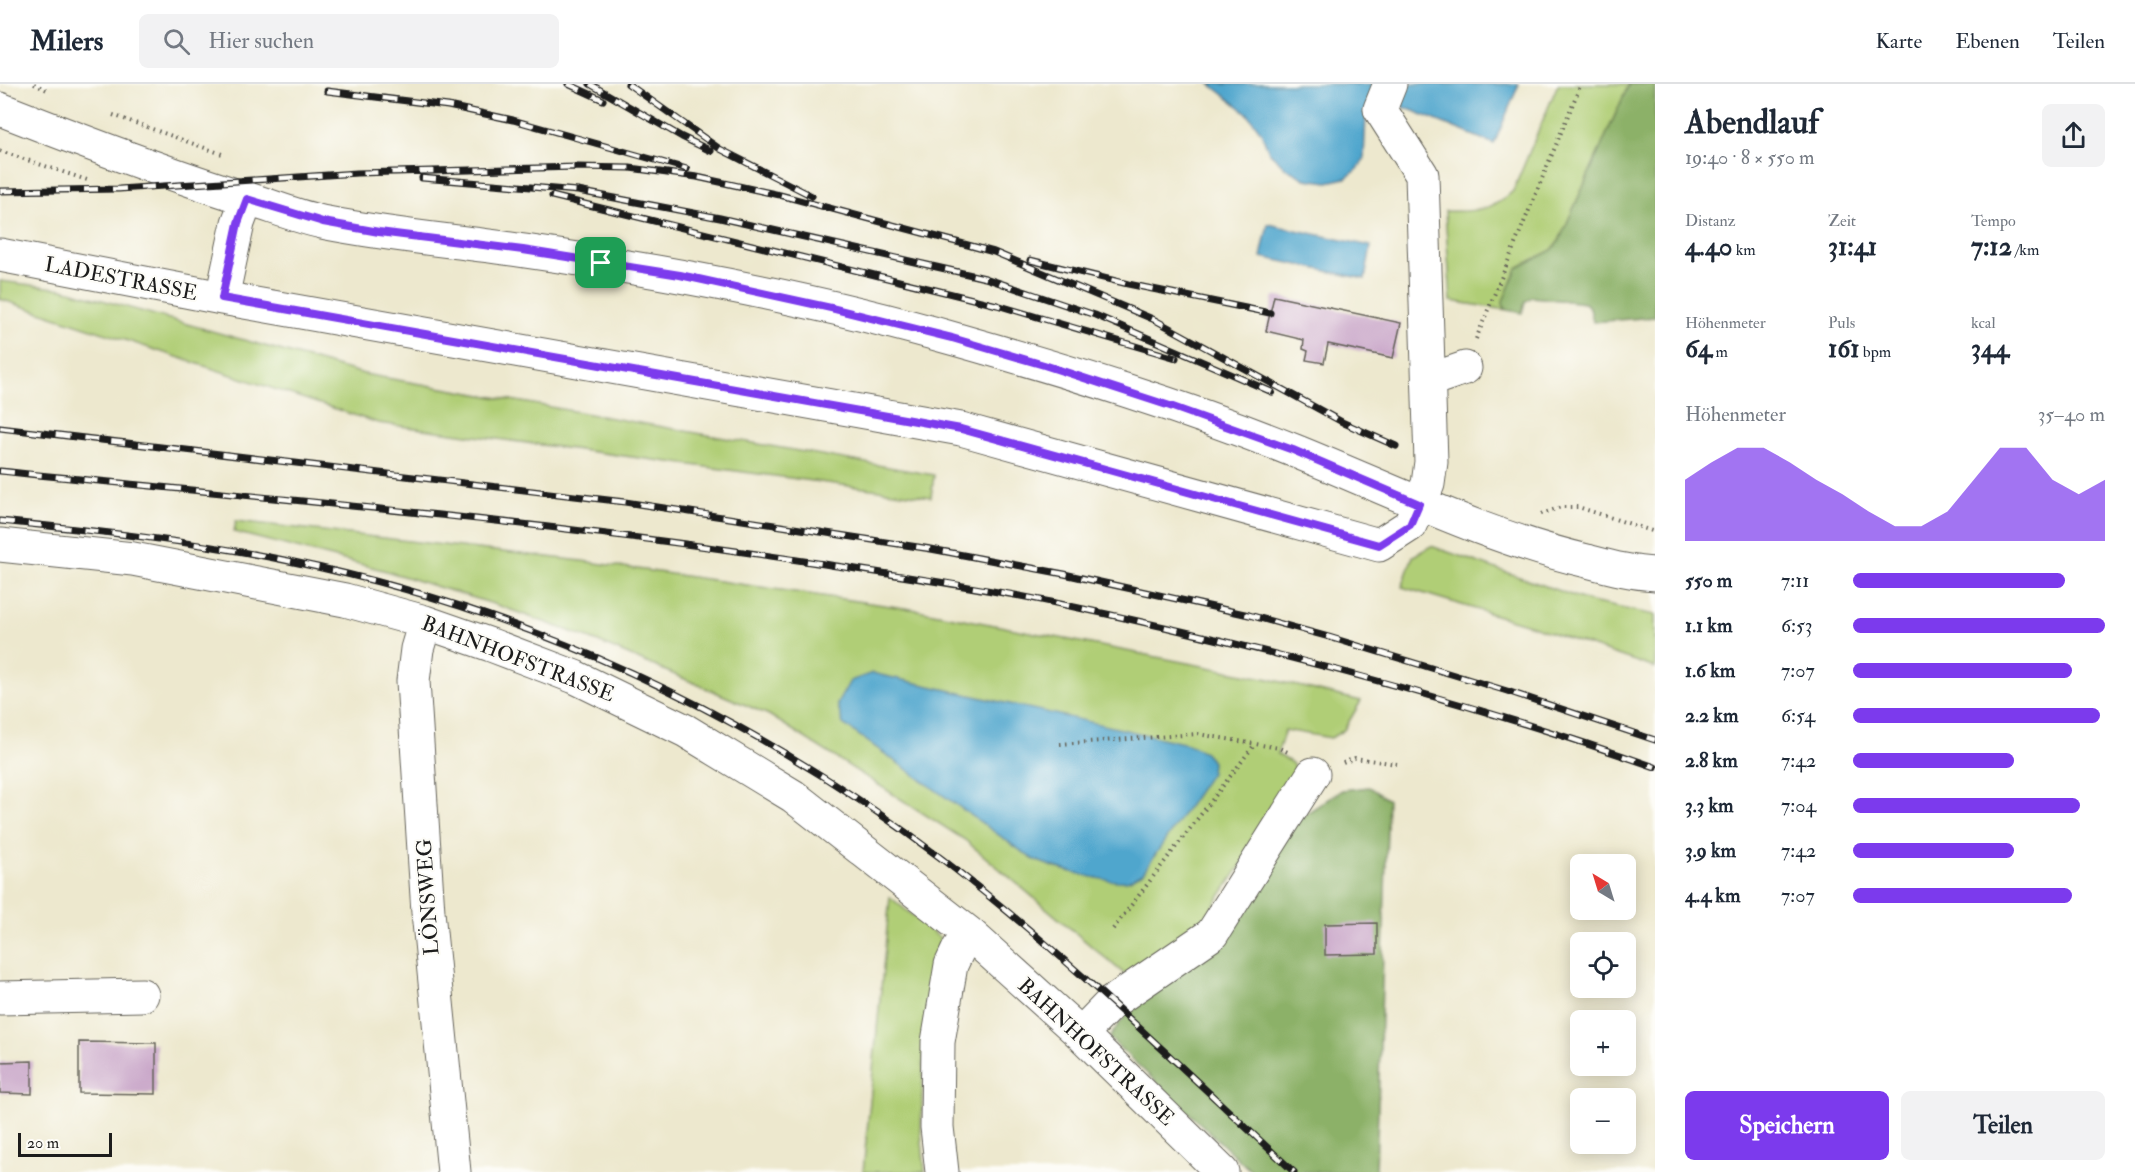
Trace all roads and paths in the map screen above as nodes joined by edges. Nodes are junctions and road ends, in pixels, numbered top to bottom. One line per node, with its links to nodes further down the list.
1 (1390, 84): 10 (street, LADESTRASSE)
2 (1581, 84): 9 (path)
3 (0, 109): 6 (street)
4 (0, 151): 5 (path)
5 (89, 181)
6 (247, 199): 8 (street); 11 (street)
7 (0, 255): 8 (street, LADESTRASSE)
8 (222, 298): 11 (street, LADESTRASSE)
9 (1465, 368): 10 (street)
10 (1430, 380): 11 (street, LADESTRASSE)
11 (1419, 504): 15 (street)
12 (1539, 515): 13 (path)
13 (1655, 532)
14 (0, 545): 16 (street, BAHNHOFSTRASSE)
15 (1648, 578)
16 (425, 622): 22 (street, BAHNHOFSTRASSE); 26 (street, LÖNSWEG)
17 (1060, 744): 18 (path)
18 (1255, 744): 20 (path); 21 (path)
19 (1397, 764): 20 (path)
20 (1313, 774): 25 (street)
21 (1113, 929)
22 (969, 934): 25 (street, BAHNHOFSTRASSE); 27 (street)
23 (142, 995): 24 (street)
24 (0, 998)
25 (1081, 1034): 28 (street, BAHNHOFSTRASSE)
26 (454, 1172)
27 (942, 1172)
28 (1222, 1172)

